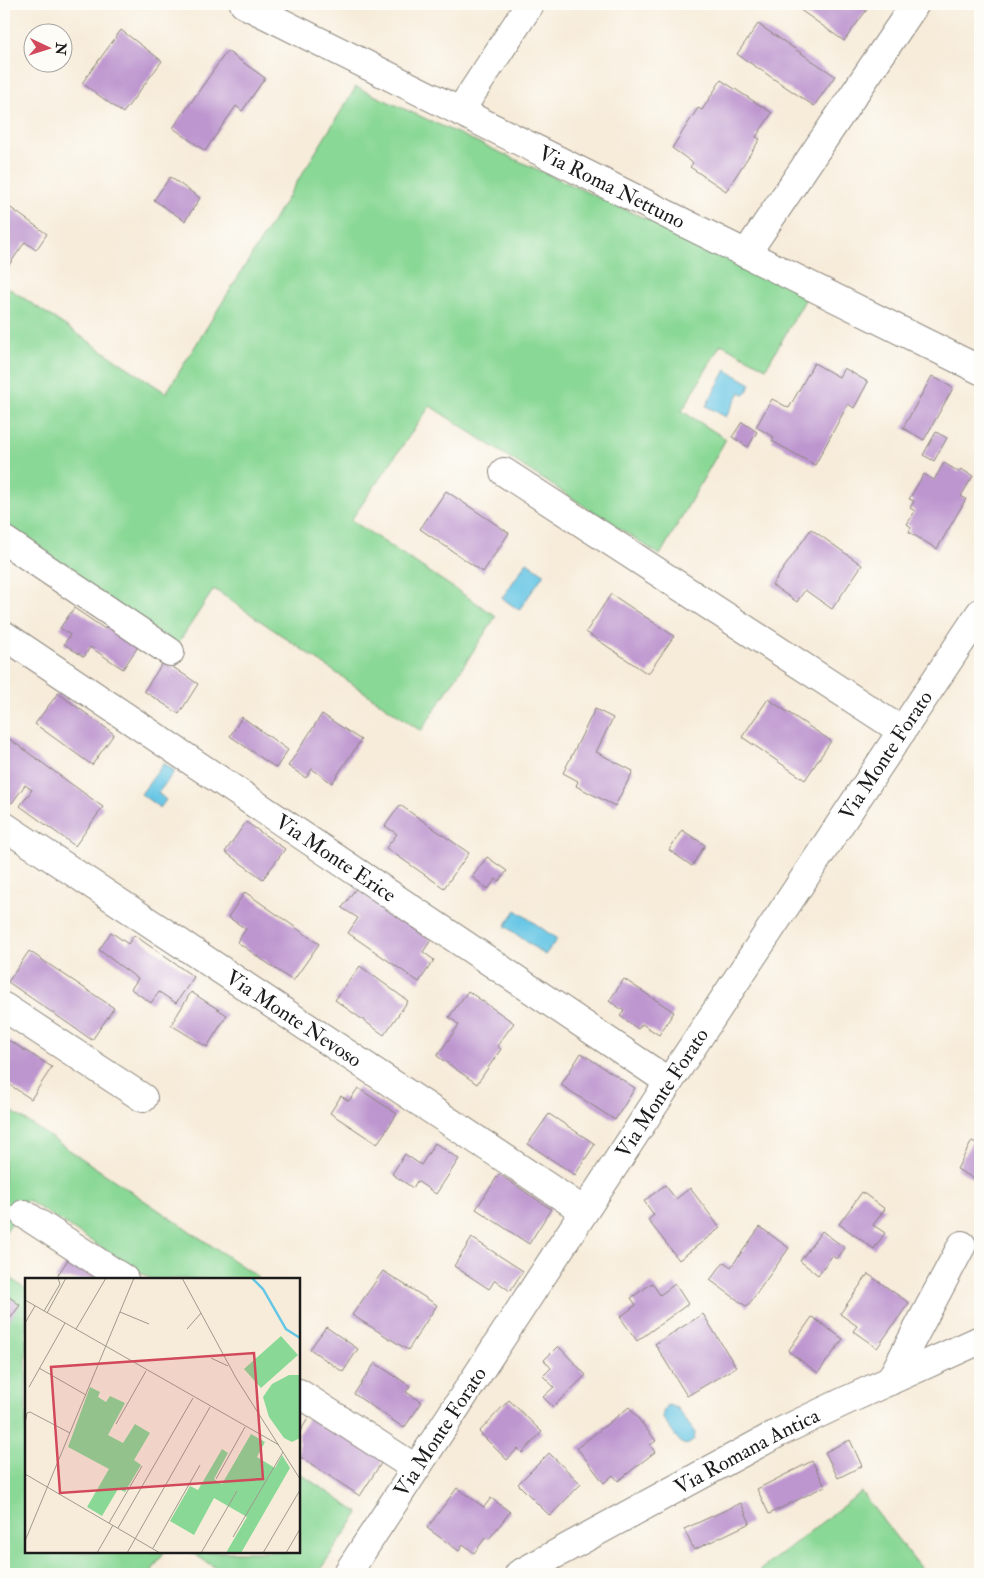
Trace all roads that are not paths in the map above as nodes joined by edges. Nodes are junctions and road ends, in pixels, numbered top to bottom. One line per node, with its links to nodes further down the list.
1 (244, 4): 4 (street, Via Roma Nettuno)
2 (530, 4): 4 (street)
3 (915, 4): 5 (street)
4 (460, 111): 5 (street, Via Roma Nettuno)
5 (746, 254): 6 (street, Via Roma Nettuno)
6 (980, 370)
7 (504, 472): 12 (street)
8 (4, 540): 11 (street)
9 (980, 613): 12 (street, Via Monte Forato)
10 (4, 635): 15 (street, Via Monte Erice)
11 (170, 652)
12 (902, 731): 15 (street, Via Monte Forato)
13 (4, 826): 17 (street, Via Monte Nevoso)
14 (4, 1007): 16 (street)
15 (669, 1082): 17 (street, Via Monte Forato)
16 (143, 1098)
17 (584, 1211): 24 (street, Via Monte Forato)
18 (24, 1214): 20 (street)
19 (962, 1245): 22 (street)
20 (122, 1278)
21 (980, 1340): 22 (street, Via Romana Antica)
22 (890, 1381): 26 (street, Via Romana Antica)
23 (300, 1394): 24 (street)
24 (415, 1468): 25 (street, Via Monte Forato)
25 (347, 1574)
26 (519, 1574)

